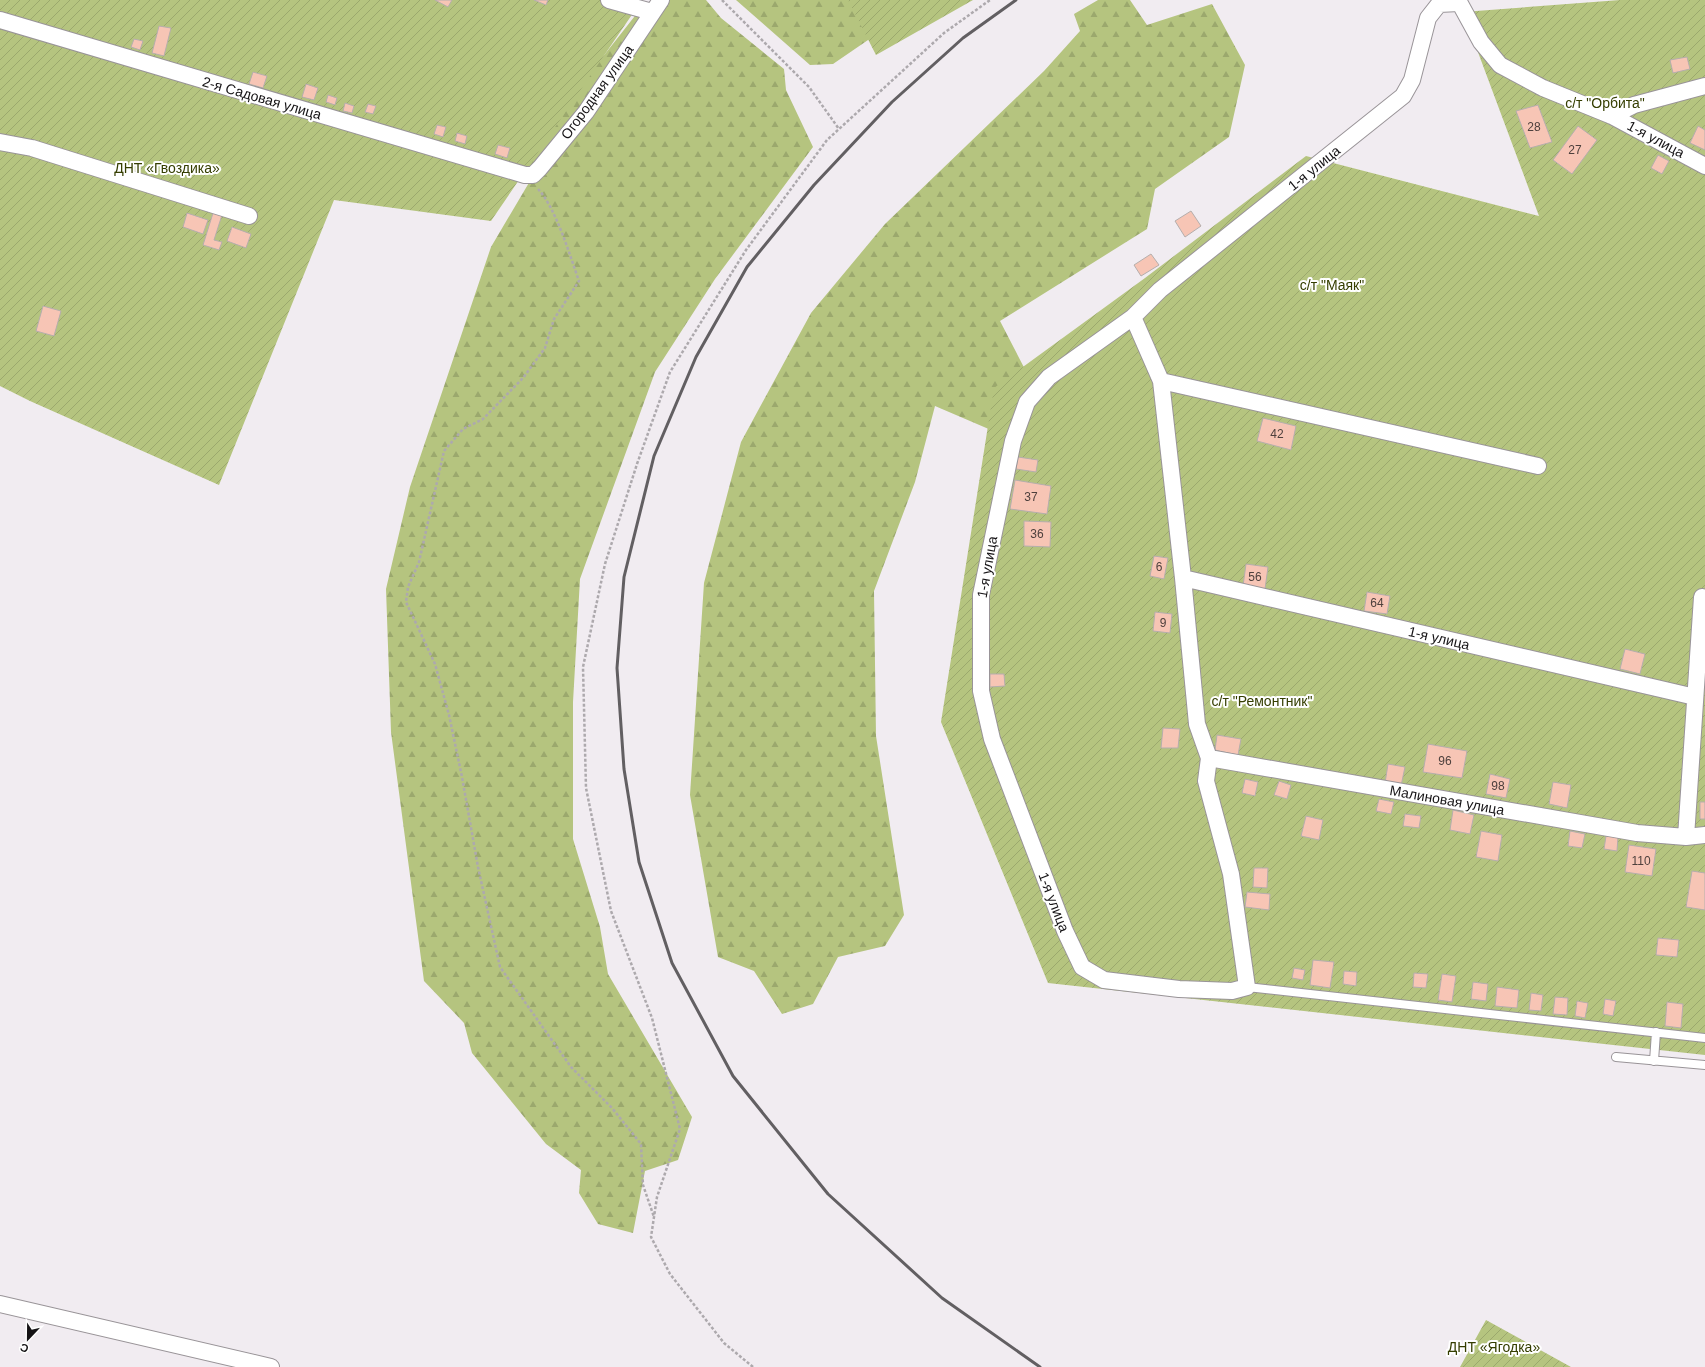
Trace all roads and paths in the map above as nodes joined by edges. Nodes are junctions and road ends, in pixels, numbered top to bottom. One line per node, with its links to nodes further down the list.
1 (609, 0): 5 (street)
2 (722, 0): 9 (path)
3 (990, 0): 9 (path)
4 (1458, 2): 8 (street, 1-я улица); 14 (street, 1-я улица)
5 (657, 6): 12 (street, Огородная улица)
6 (0, 20): 12 (street, 2-я Садовая улица)
7 (1705, 86): 8 (street)
8 (1612, 116): 11 (street, 1-я улица)
9 (839, 129): 29 (path)
10 (0, 142): 13 (street)
11 (1705, 166)
12 (525, 175): 29 (path)
13 (249, 216)
14 (1133, 317): 15 (street); 23 (street, 1-я улица)
15 (1161, 381): 16 (street); 17 (street)
16 (1538, 466)
17 (1183, 578): 19 (street, 1-я улица); 20 (street)
18 (1702, 598): 19 (street)
19 (1695, 698): 22 (street)
20 (1208, 758): 22 (street, Малиновая улица); 23 (street)
21 (1705, 835): 22 (street, Малиновая улица)
22 (1686, 837)
23 (1247, 987): 24 (lane)
24 (1656, 1032): 25 (lane); 27 (lane)
25 (1705, 1038)
26 (1616, 1057): 27 (lane)
27 (1654, 1060): 28 (lane)
28 (1705, 1065)
29 (654, 1217): 32 (path)
30 (0, 1304): 31 (street)
31 (271, 1367)
32 (753, 1367)

